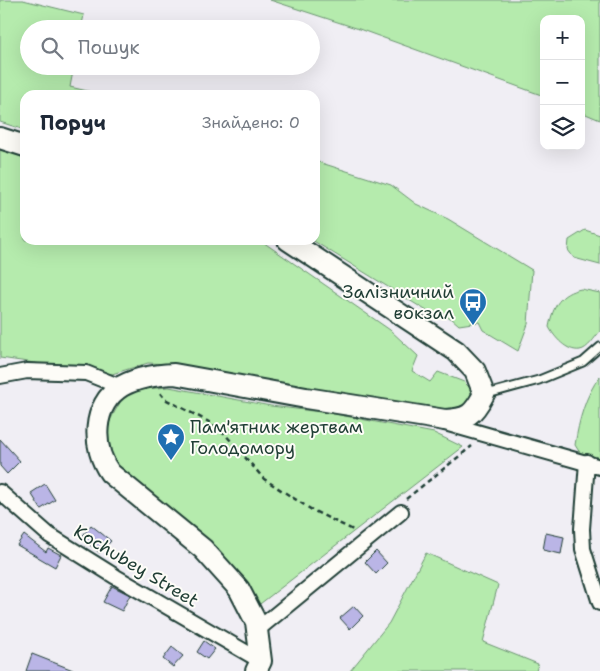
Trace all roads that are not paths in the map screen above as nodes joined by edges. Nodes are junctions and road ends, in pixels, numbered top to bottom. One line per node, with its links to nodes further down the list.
1 (0, 138): 2 (main road)
2 (20, 144)
3 (296, 245): 7 (main road)
4 (600, 347): 7 (lane)
5 (0, 376): 6 (street)
6 (121, 387): 8 (main road); 13 (main road)
7 (484, 394): 8 (main road)
8 (422, 417): 9 (street)
9 (594, 465): 12 (street)
10 (0, 492): 14 (street, Kochubey Street)
11 (400, 509): 13 (street)
12 (600, 602)
13 (257, 630): 14 (main road)
14 (258, 666)

